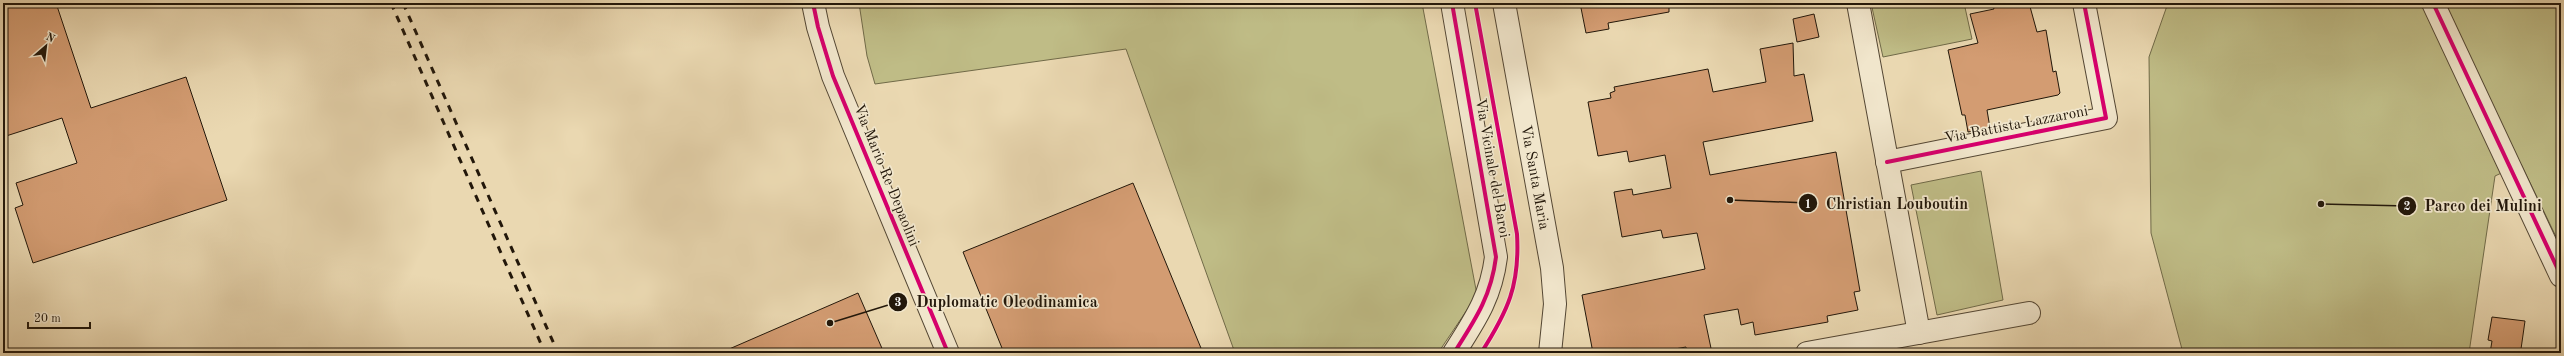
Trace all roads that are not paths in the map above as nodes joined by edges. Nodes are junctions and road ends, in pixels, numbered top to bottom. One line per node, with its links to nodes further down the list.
1 (813, 3): 11 (street, Via Mario Re Depaolini)
2 (1452, 3): 12 (street, Via Vicinale del Baroi)
3 (1504, 3): 13 (street, Via Santa Maria)
4 (1858, 3): 7 (street)
5 (2084, 3): 7 (street, Via Battista Lazzaroni)
6 (2433, 3): 8 (street)
7 (1887, 162): 10 (street)
8 (2561, 276)
9 (2029, 313): 10 (street)
10 (1919, 333): 14 (street)
11 (948, 353)
12 (1454, 353)
13 (1550, 353)
14 (1807, 353)

